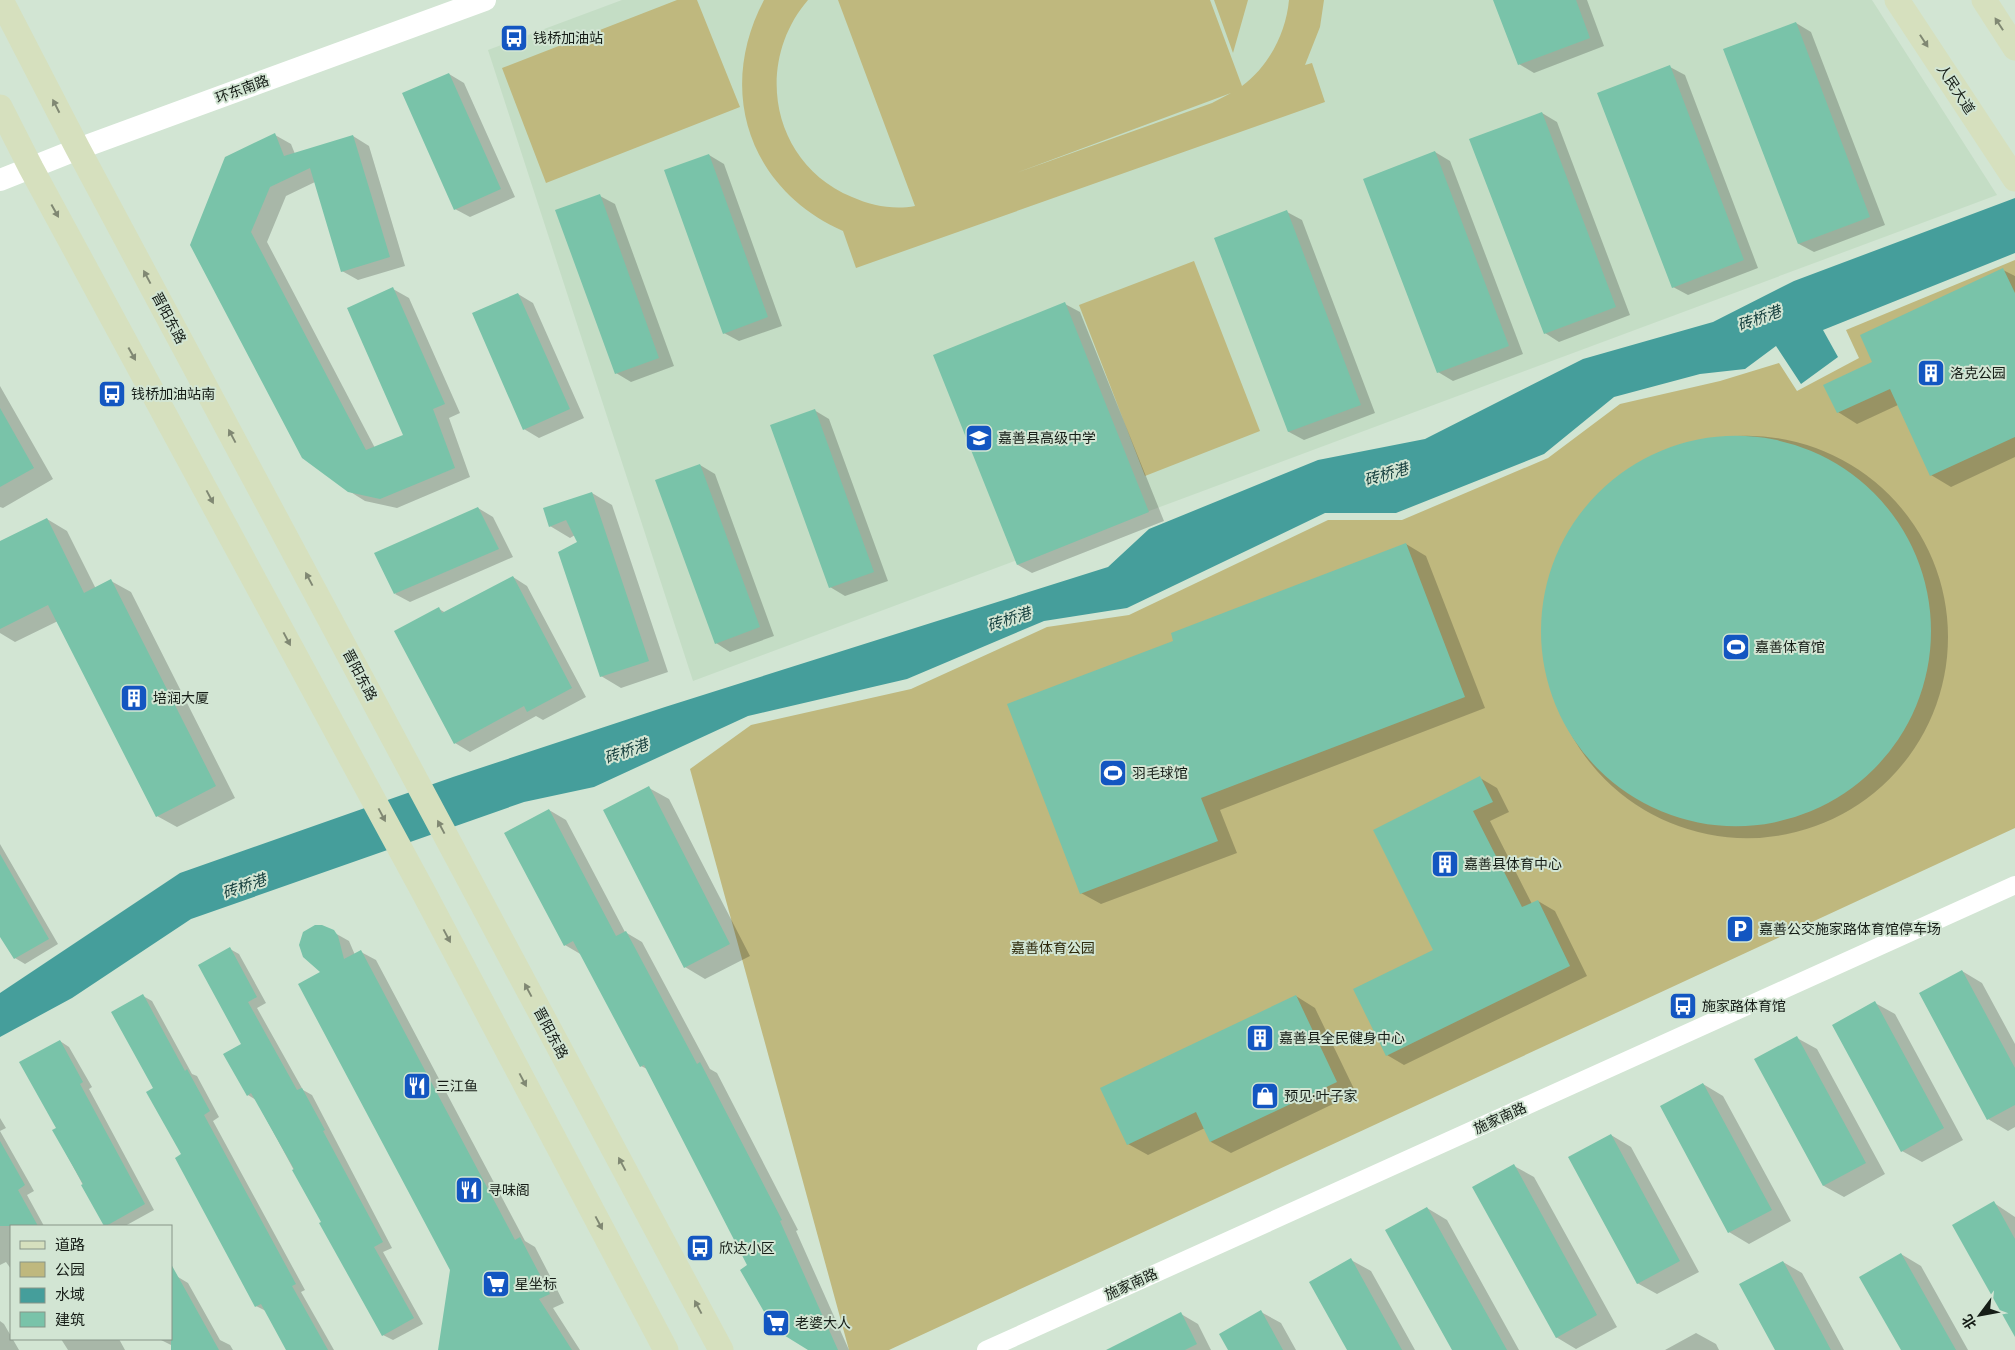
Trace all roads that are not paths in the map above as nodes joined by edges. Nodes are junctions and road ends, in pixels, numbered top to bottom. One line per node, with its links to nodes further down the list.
1 (1, 0): 7 (main road, 晋阳东路, one-way to 1)
2 (485, 0): 7 (street, 环东南路)
3 (1897, 0): 9 (main road, 人民大道, one-way to 9)
4 (1984, 0): 5 (main road, one-way to 4)
5 (2015, 48)
6 (0, 107): 8 (main road)
7 (78, 149): 8 (street, 环东南路); 13 (main road, 晋阳东路, one-way to 7)
8 (32, 168): 10 (street, 环东南路); 12 (main road, one-way to 12)
9 (2015, 179)
10 (0, 180)
11 (2015, 885): 14 (street, 施家南路)
12 (666, 1350)
13 (721, 1350)
14 (986, 1350)

